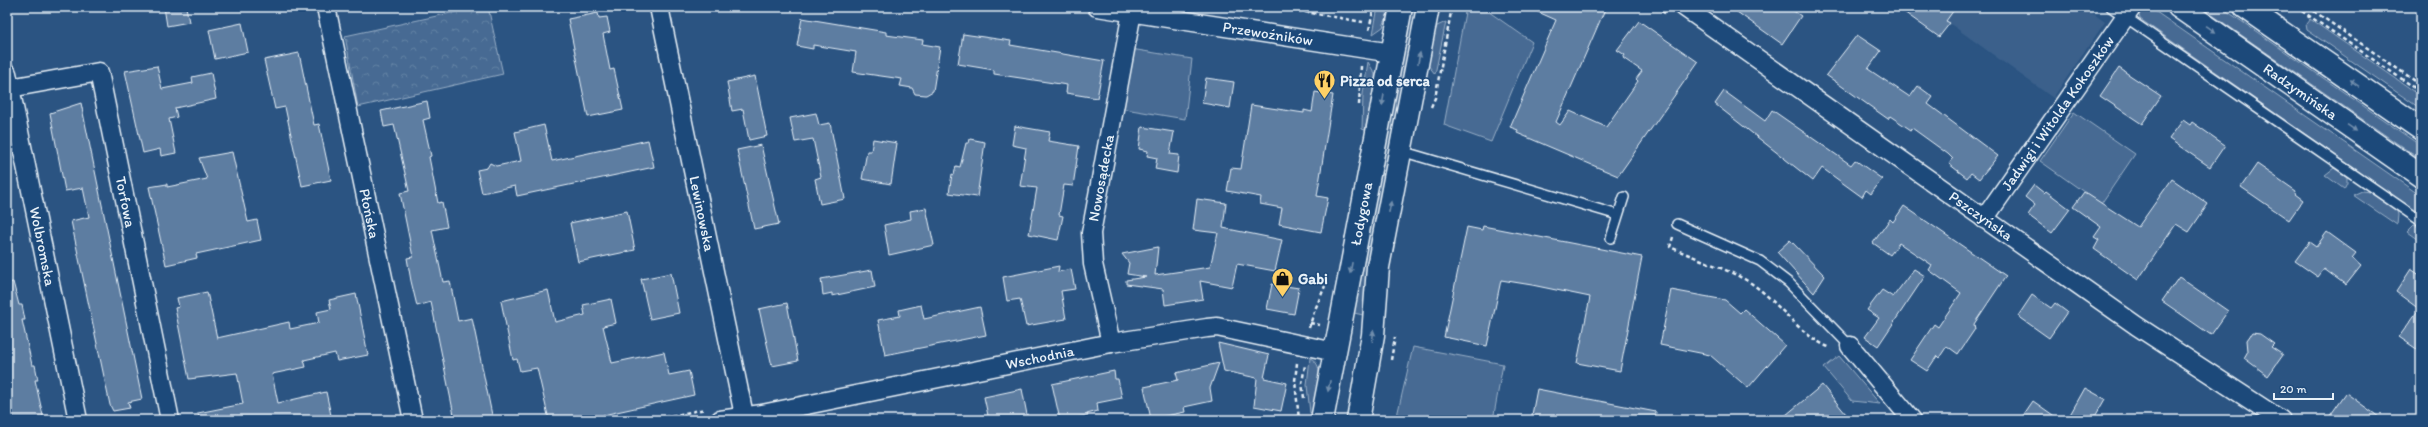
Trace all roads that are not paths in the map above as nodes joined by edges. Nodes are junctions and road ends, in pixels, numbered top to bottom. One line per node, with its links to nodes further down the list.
1 (326, 7): 31 (street, Płońska)
2 (659, 7): 27 (street, Lewinowska)
3 (1097, 7): 10 (street, Przewoźników)
4 (1401, 7): 11 (main road, Łodygowa)
5 (1428, 7): 14 (main road, Łodygowa, one-way to 5)
6 (1684, 7): 18 (street, Pszczyńska)
7 (2179, 7): 15 (main road, Radzymińska, one-way to 15)
8 (2245, 7): 13 (main road, one-way to 8)
9 (2122, 10): 18 (street, Jadwigi i Witolda Kokoszków); 19 (lane)
10 (1132, 12): 11 (street, Przewoźników); 22 (street, Nowosądecka)
11 (1392, 53): 24 (main road, Łodygowa, one-way to 24)
12 (8, 80): 29 (street, Wolbromska); 30 (street, Torfowa)
13 (2421, 129)
14 (1400, 151): 17 (lane); 25 (main road, Łodygowa, one-way to 14)
15 (2421, 176)
16 (1624, 197): 17 (lane)
17 (1618, 215): 21 (lane)
18 (1984, 219): 28 (street, Pszczyńska)
19 (2421, 221)
20 (1677, 224): 23 (lane)
21 (1611, 238)
22 (1111, 343): 24 (street, Wschodnia); 27 (street, Wschodnia)
23 (1845, 348): 34 (street)
24 (1335, 352): 25 (main road); 32 (main road, Łodygowa, one-way to 32)
25 (1366, 374): 33 (main road, Łodygowa)
26 (714, 414): 27 (street, Wschodnia)
27 (745, 418)
28 (2276, 419)
29 (78, 420)
30 (170, 420)
31 (413, 420)
32 (1322, 420)
33 (1358, 420)
34 (1912, 420)

